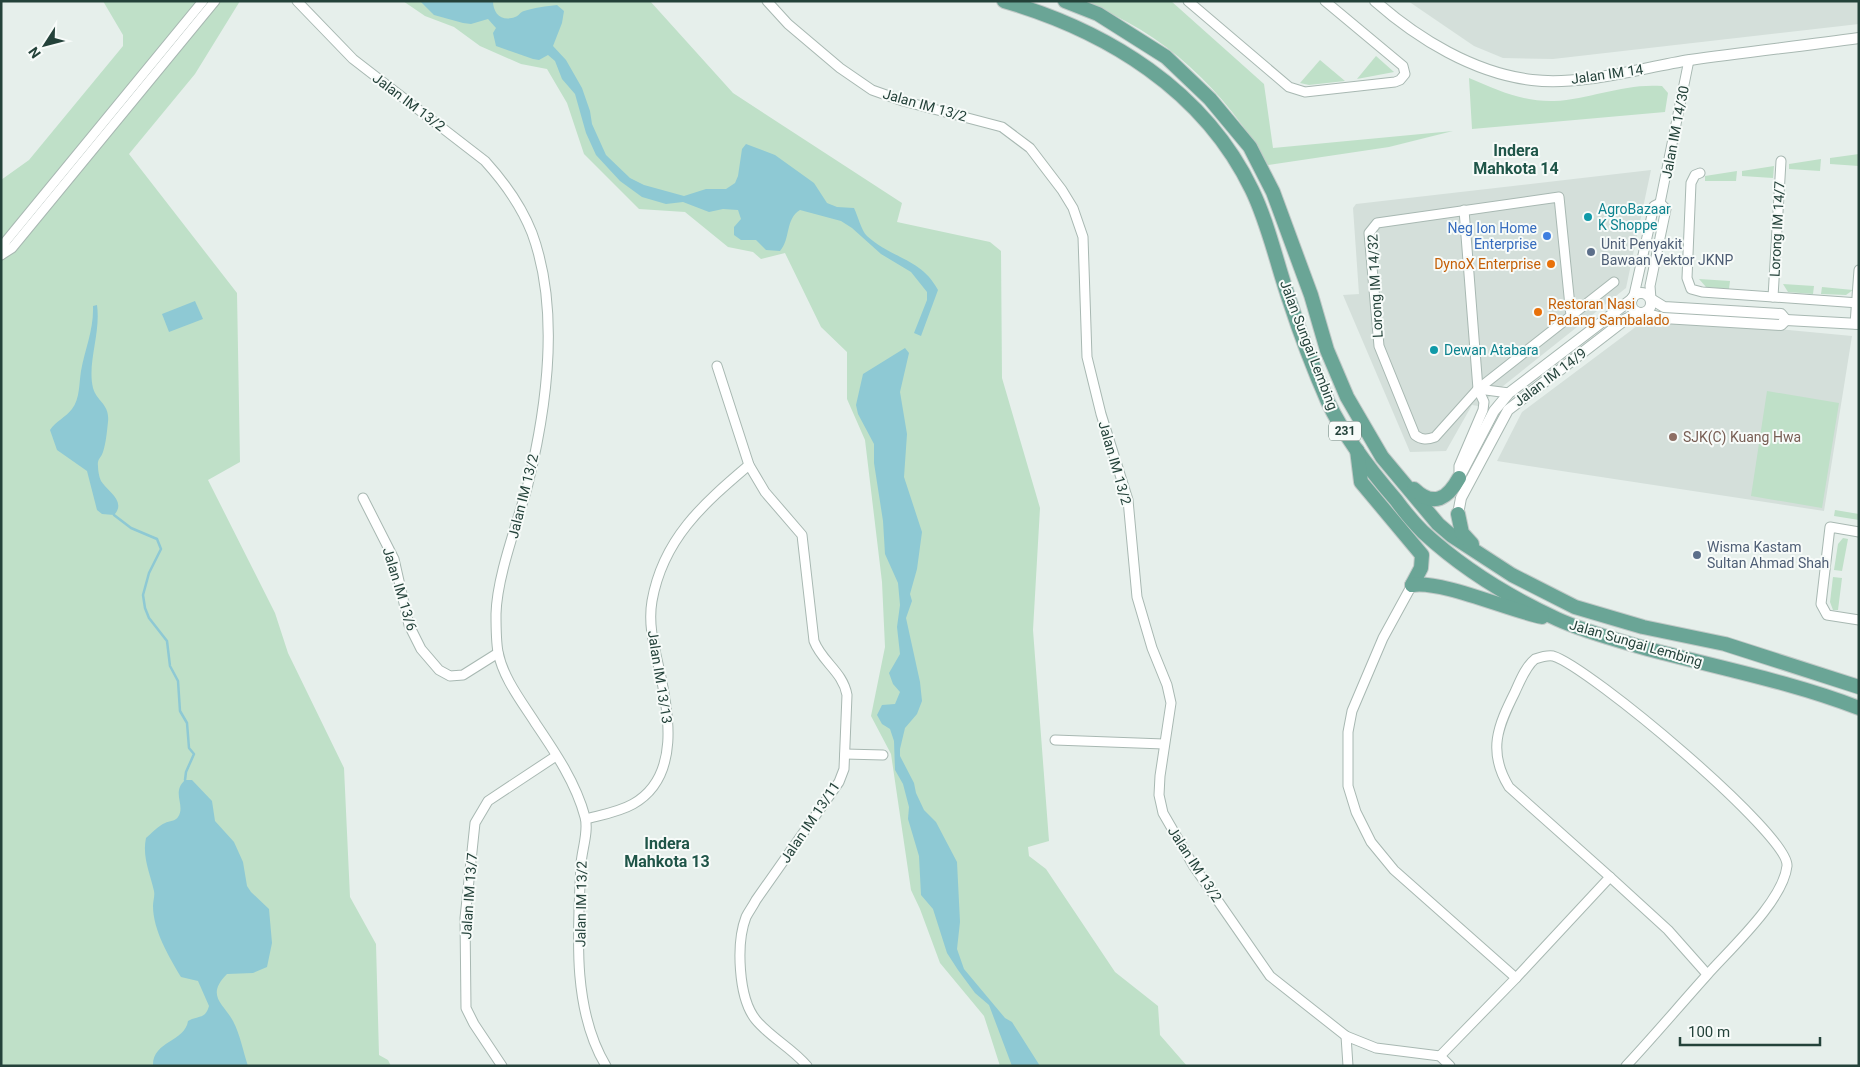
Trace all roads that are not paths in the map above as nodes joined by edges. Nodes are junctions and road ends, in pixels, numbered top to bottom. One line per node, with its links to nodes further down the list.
1 (202, 1): 12 (street)
2 (216, 1): 12 (street)
3 (297, 1): 42 (street, Jalan IM 13/2)
4 (767, 1): 46 (street, Jalan IM 13/2)
5 (1004, 1): 31 (main road, Jalan Sungai Lembing / 231)
6 (1065, 1): 32 (main road, Jalan Sungai Lembing / 231)
7 (1188, 1): 8 (street)
8 (1325, 1)
9 (1375, 1): 11 (street, Jalan IM 14)
10 (1859, 38): 11 (street, Jalan IM 14)
11 (1688, 60): 16 (street, Jalan IM 14/30)
12 (128, 101): 13 (street)
13 (79, 160): 13 (street)
14 (1781, 161): 21 (street, Lorong IM 14/7)
15 (1700, 173): 21 (street)
16 (1660, 203): 20 (street, Jalan IM 14/30); 22 (street, Jalan IM 14/30)
17 (1464, 210): 25 (street); 29 (street); 29 (street, Lorong IM 14/32)
18 (1859, 270): 23 (street)
19 (1614, 282): 25 (street)
20 (1633, 297): 22 (street); 24 (street); 30 (street, Jalan IM 14/9)
21 (1773, 297): 23 (street)
22 (1651, 299): 24 (street); 26 (street)
23 (1858, 303): 27 (street)
24 (1641, 313): 26 (street); 36 (street, Jalan IM 14/9)
25 (1571, 316): 29 (street)
26 (1786, 320): 27 (street)
27 (1857, 324)
28 (717, 366): 33 (street, Jalan IM 13/11)
29 (1478, 389): 30 (street); 34 (street)
30 (1509, 393): 34 (street, Jalan IM 14/9)
31 (1357, 450): 39 (main road); 40 (main road, Jalan Sungai Lembing / 231)
32 (1382, 457): 34 (main road); 38 (main road, Jalan Sungai Lembing / 231)
33 (749, 465): 47 (street, Jalan IM 13/11); 50 (street, Jalan IM 13/13)
34 (1459, 478)
35 (363, 498): 42 (street, Jalan IM 13/6)
36 (1458, 514): 38 (main road)
37 (1859, 532): 41 (street)
38 (1481, 555): 43 (main road, Jalan Sungai Lembing / 231)
39 (1412, 585): 40 (main road); 53 (street)
40 (1558, 620): 44 (main road, Jalan Sungai Lembing / 231)
41 (1859, 620)
42 (498, 653): 49 (street, Jalan IM 13/2)
43 (1859, 687)
44 (1859, 708)
45 (1055, 740): 46 (street)
46 (1164, 744): 54 (street, Jalan IM 13/2)
47 (845, 754): 48 (street); 58 (street, Jalan IM 13/11)
48 (883, 755)
49 (556, 756): 50 (street, Jalan IM 13/2); 57 (street, Jalan IM 13/7)
50 (586, 819): 56 (street, Jalan IM 13/2)
51 (1610, 877): 52 (street); 52 (street); 53 (street)
52 (1707, 974): 61 (street)
53 (1516, 978): 55 (street)
54 (1346, 1036): 55 (street, Jalan IM 13/2); 59 (street)
55 (1440, 1056): 60 (street)
56 (603, 1065)
57 (502, 1066)
58 (807, 1066)
59 (1348, 1066)
60 (1450, 1066)
61 (1626, 1066)

